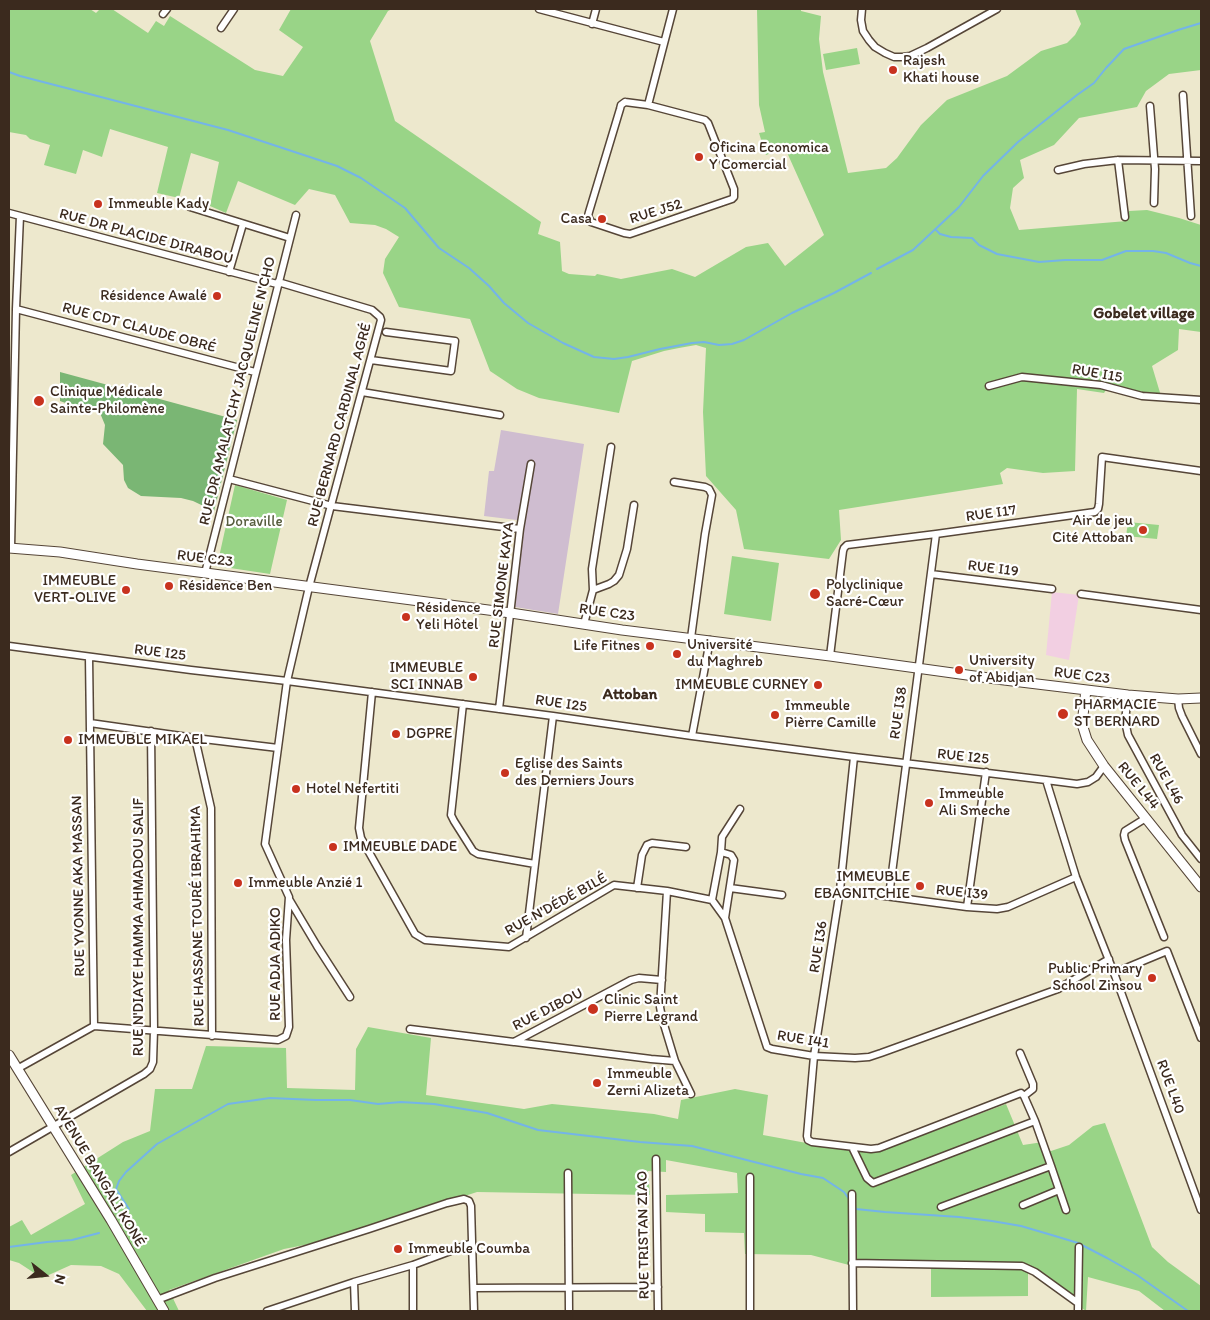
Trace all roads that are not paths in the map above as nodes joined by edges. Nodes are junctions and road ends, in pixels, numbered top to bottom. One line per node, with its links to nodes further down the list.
1 (234, 9): 8 (street)
2 (540, 9): 7 (street)
3 (596, 9): 7 (street)
4 (673, 9): 9 (street)
5 (862, 9): 6 (street)
6 (997, 9)
7 (592, 24): 9 (street)
8 (221, 28)
9 (664, 42): 11 (street)
10 (1183, 95): 15 (street)
11 (648, 105): 11 (street, RUE J52)
12 (1150, 106): 14 (street)
13 (1118, 160): 14 (street); 17 (street); 24 (street)
14 (1154, 160): 15 (street); 18 (street)
15 (1187, 160): 16 (street); 23 (street)
16 (1201, 160)
17 (1058, 170)
18 (1154, 202)
19 (190, 208): 25 (street)
20 (9, 213): 22 (street, RUE DR PLACIDE DIRABOU)
21 (296, 215): 26 (street, RUE DR AMALATCHY JACQUELINE N'CHO)
22 (20, 216): 27 (street, RUE DR PLACIDE DIRABOU); 29 (street)
23 (1191, 216)
24 (1125, 217)
25 (243, 224): 26 (street); 27 (street)
26 (290, 238): 28 (street, RUE DR AMALATCHY JACQUELINE N'CHO)
27 (229, 272): 28 (street, RUE DR PLACIDE DIRABOU)
28 (278, 283): 31 (street, RUE BERNARD CARDINAL AGRÉ); 32 (street, RUE DR AMALATCHY JACQUELINE N'CHO)
29 (16, 309): 32 (street, RUE CDT CLAUDE OBRÉ); 44 (street)
30 (386, 332): 31 (street)
31 (371, 360): 34 (street, RUE BERNARD CARDINAL AGRÉ)
32 (256, 372): 40 (street, RUE DR AMALATCHY JACQUELINE N'CHO)
33 (989, 386): 35 (street, RUE I15)
34 (362, 392): 36 (street); 43 (street, RUE BERNARD CARDINAL AGRÉ)
35 (1201, 400)
36 (500, 415)
37 (611, 447): 52 (street)
38 (531, 464): 45 (street, RUE SIMONE KAYA)
39 (1201, 471): 46 (street, RUE I17)
40 (229, 480): 43 (street); 48 (street, RUE DR AMALATCHY JACQUELINE N'CHO)
41 (674, 482): 57 (street)
42 (634, 505): 52 (street)
43 (332, 506): 45 (street); 50 (street, RUE BERNARD CARDINAL AGRÉ)
44 (10, 520): 47 (street)
45 (520, 529): 55 (street, RUE SIMONE KAYA)
46 (936, 534): 49 (street, RUE I38); 60 (street, RUE I17)
47 (10, 548): 48 (street, RUE C23)
48 (205, 573): 50 (street, RUE C23)
49 (931, 574): 51 (street, RUE I19); 62 (street, RUE I38)
50 (309, 587): 55 (street, RUE C23); 63 (street, RUE ADJA ADIKO)
51 (1052, 589)
52 (593, 590): 56 (street)
53 (1081, 594): 54 (street)
54 (1201, 610)
55 (511, 613): 56 (street, RUE C23); 70 (street, RUE SIMONE KAYA)
56 (584, 624): 57 (street, RUE C23)
57 (691, 638): 58 (street, RUE C23)
58 (710, 640): 60 (street, RUE C23); 74 (street)
59 (9, 646): 61 (street, RUE I25)
60 (830, 656): 62 (street, RUE C23)
61 (89, 657): 63 (street, RUE I25); 72 (street, RUE YVONNE AKA MASSAN)
62 (918, 668): 64 (street, RUE C23); 79 (street, RUE I38)
63 (287, 681): 65 (street, RUE I25); 76 (street, RUE ADJA ADIKO)
64 (1086, 690): 66 (street, RUE C23); 80 (street, RUE L44)
65 (372, 692): 69 (street, RUE I25); 102 (street, RUE N'DÉDÉ BILÉ)
66 (1128, 695): 68 (street, RUE C23); 87 (street, RUE L46)
67 (1201, 698): 68 (street, RUE C23)
68 (1178, 699): 77 (street)
69 (463, 704): 70 (street, RUE I25); 88 (street)
70 (499, 709): 71 (street, RUE I25)
71 (554, 716): 74 (street, RUE I25); 88 (street)
72 (90, 722): 73 (street); 107 (street, RUE YVONNE AKA MASSAN)
73 (151, 731): 75 (street); 108 (street, RUE N'DIAYE HAMMA AHMADOU SALIF)
74 (692, 736): 78 (street, RUE I25)
75 (195, 738): 76 (street); 110 (street, RUE HASSANE TOURÉ IBRAHIMA)
76 (278, 748): 97 (street, RUE ADJA ADIKO)
77 (1201, 754)
78 (854, 757): 79 (street, RUE I25); 93 (street, RUE I36)
79 (905, 764): 81 (street, RUE I25); 96 (street, RUE I38)
80 (1104, 766): 82 (street, RUE I25); 84 (street, RUE L44)
81 (986, 772): 82 (street, RUE I25); 99 (street)
82 (1046, 780): 89 (street, RUE L40)
83 (740, 809): 86 (street)
84 (1146, 818): 90 (street, RUE L44); 101 (street)
85 (686, 847): 91 (street)
86 (721, 852): 92 (street); 98 (street)
87 (1201, 859)
88 (535, 864): 102 (street)
89 (1076, 877): 99 (street, RUE I39); 103 (street, RUE L40)
90 (1201, 887)
91 (637, 888): 94 (street); 102 (street, RUE N'DÉDÉ BILÉ)
92 (730, 888): 95 (street); 100 (street)
93 (840, 890): 96 (street, RUE I39); 115 (street, RUE I36)
94 (668, 891): 98 (street); 105 (street)
95 (782, 895)
96 (889, 896): 99 (street, RUE I39)
97 (289, 898): 106 (street); 110 (street, RUE ADJA ADIKO)
98 (712, 900): 100 (street, RUE I41)
99 (967, 907)
100 (725, 918): 115 (street, RUE I41)
101 (1164, 937)
102 (526, 938)
103 (1109, 960): 104 (street, RUE L40); 115 (street, RUE I41)
104 (1114, 973): 111 (street); 133 (street, RUE L40)
105 (662, 980): 112 (street, RUE DIBOU); 116 (street)
106 (350, 997)
107 (94, 1026): 108 (street, RUE ADJA ADIKO); 117 (street)
108 (154, 1030): 110 (street, RUE ADJA ADIKO); 121 (street, RUE N'DIAYE HAMMA AHMADOU SALIF)
109 (410, 1030): 112 (street, RUE DIBOU)
110 (212, 1036)
111 (1201, 1038)
112 (514, 1042): 116 (street)
113 (1020, 1053): 119 (street)
114 (9, 1056): 117 (street, AVENUE BANGALI KONÉ)
115 (814, 1056): 122 (street, RUE I36)
116 (675, 1061): 118 (street)
117 (17, 1069): 121 (street, AVENUE BANGALI KONÉ)
118 (691, 1094)
119 (1024, 1096): 120 (street); 122 (street)
120 (1035, 1122): 122 (street); 125 (street)
121 (53, 1126): 123 (street); 142 (street, AVENUE BANGALI KONÉ)
122 (852, 1147)
123 (9, 1152)
124 (656, 1159): 140 (street, RUE TRISTAN ZIAO)
125 (1051, 1166): 128 (street); 131 (street)
126 (568, 1173): 139 (street)
127 (750, 1177): 151 (street)
128 (1059, 1190): 130 (street); 132 (street)
129 (852, 1194): 136 (street)
130 (1022, 1204)
131 (941, 1207)
132 (1066, 1210)
133 (1201, 1210)
134 (472, 1243): 137 (street); 141 (street); 142 (street)
135 (1079, 1247): 143 (street)
136 (852, 1263): 143 (street); 152 (street)
137 (412, 1265): 138 (street); 147 (street)
138 (354, 1282): 145 (street); 146 (street)
139 (569, 1287): 140 (street); 141 (street); 149 (street)
140 (658, 1287): 150 (street, RUE TRISTAN ZIAO)
141 (474, 1288): 148 (street)
142 (157, 1300): 144 (street, AVENUE BANGALI KONÉ)
143 (1078, 1303): 153 (street)
144 (164, 1311)
145 (268, 1311)
146 (355, 1311)
147 (413, 1311)
148 (474, 1311)
149 (570, 1311)
150 (658, 1311)
151 (750, 1311)
152 (853, 1311)
153 (1078, 1311)

